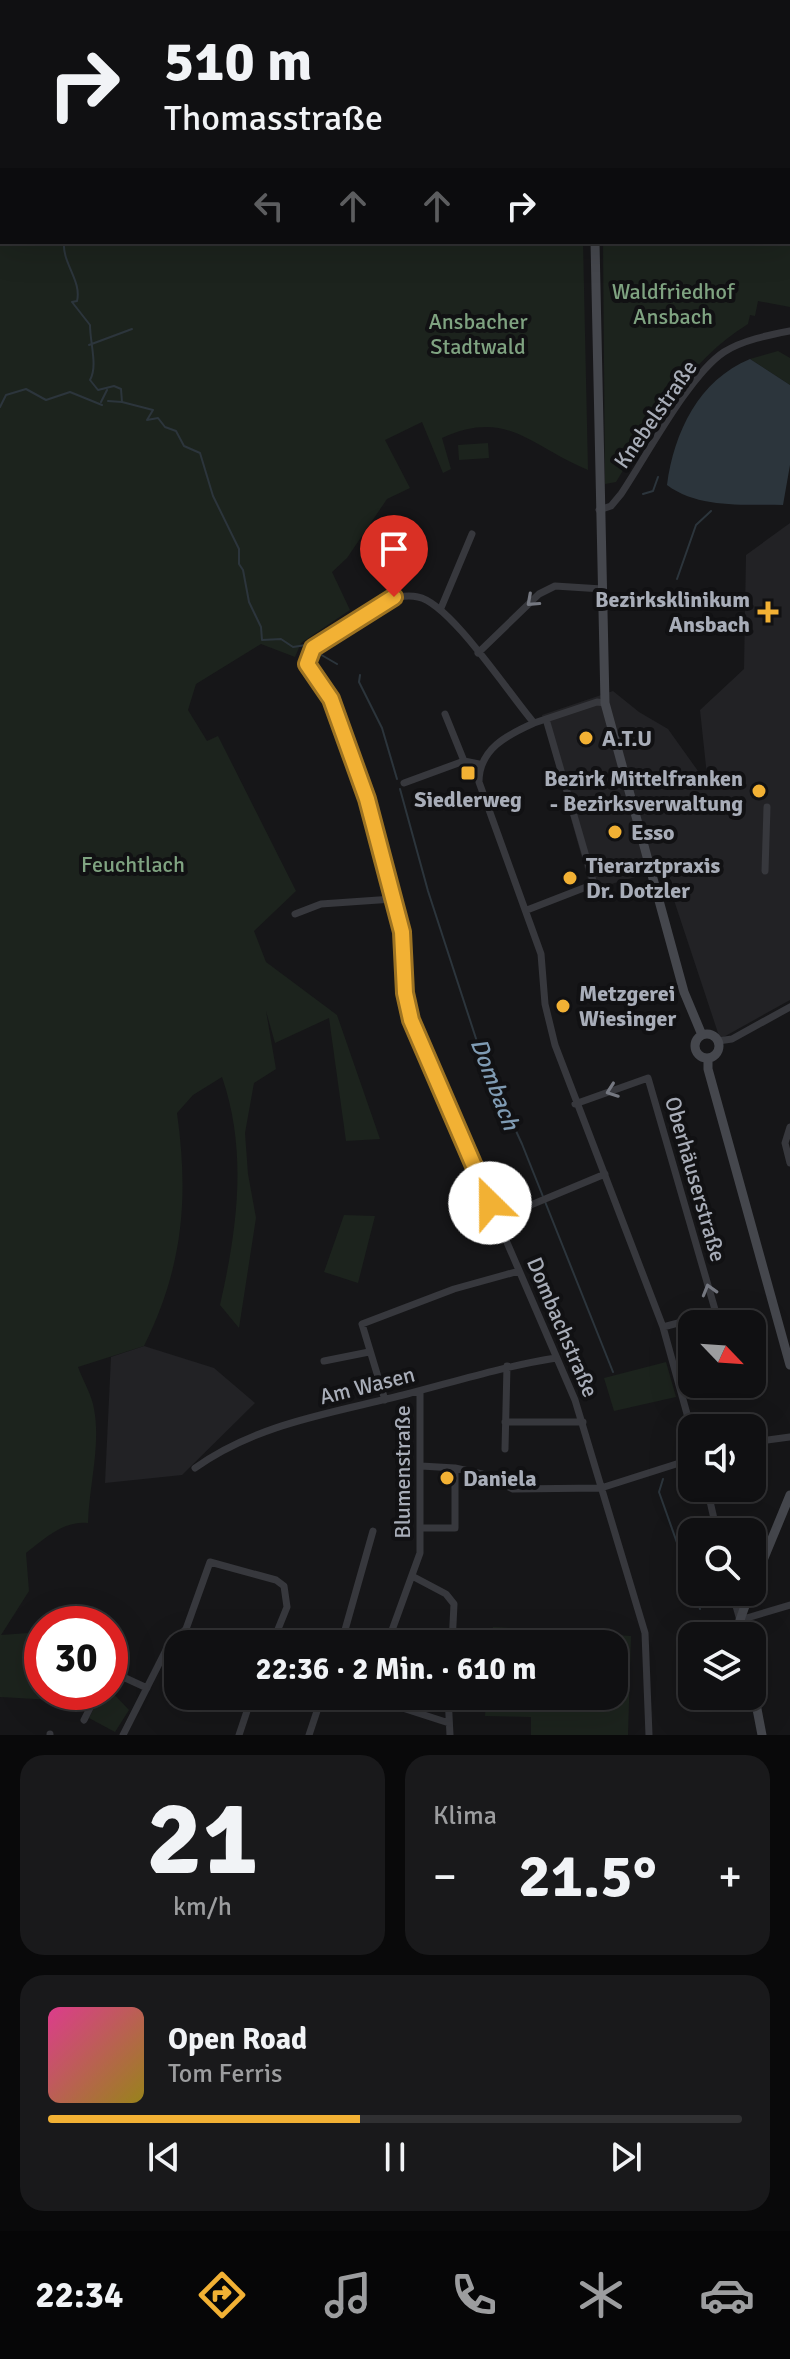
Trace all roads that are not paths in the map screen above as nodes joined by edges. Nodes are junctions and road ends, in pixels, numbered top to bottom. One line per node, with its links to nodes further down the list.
1 (595, 244): 3 (main road, Knebelstraße)
2 (790, 331): 3 (street, Knebelstraße)
3 (599, 510): 5 (main road, Knebelstraße)
4 (472, 534): 6 (street)
5 (602, 589): 7 (street, one-way to 7); 8 (main road, Knebelstraße)
6 (441, 608): 7 (street); 17 (street, Dombachstraße)
7 (478, 653): 11 (street)
8 (605, 703): 10 (street); 21 (main road, Knebelstraße)
9 (445, 714): 12 (street)
10 (546, 719): 11 (street); 18 (street)
11 (534, 723): 13 (street)
12 (464, 761): 13 (street); 14 (street)
13 (479, 764): 18 (street)
14 (404, 783)
15 (767, 807): 16 (street)
16 (765, 871)
17 (393, 899): 19 (street); 28 (street, Dombachstraße)
18 (527, 910): 24 (street)
19 (295, 914)
20 (790, 1007): 22 (street)
21 (702, 1035): 22 (main road); 23 (main road)
22 (718, 1041): 23 (main road)
23 (708, 1058): 31 (main road)
24 (575, 1104): 27 (street); 30 (street, Oberhäuserstraße, one-way to 24)
25 (790, 1127): 26 (street)
26 (790, 1163)
27 (605, 1174): 28 (street); 30 (street)
28 (497, 1219): 29 (street, Dombachstraße)
29 (519, 1271): 32 (street); 33 (street, Dombachstraße)
30 (663, 1327): 39 (street)
31 (785, 1330): 35 (main road)
32 (369, 1352): 34 (street); 38 (street)
33 (556, 1358): 36 (street, Am Wasen); 41 (street, Dombachstraße)
34 (324, 1361)
35 (790, 1365)
36 (507, 1366): 37 (street, Am Wasen); 40 (street)
37 (420, 1391): 38 (street, Am Wasen); 46 (street, Blumenstraße)
38 (385, 1400): 47 (street, Am Wasen)
39 (687, 1414)
40 (505, 1422): 41 (street); 44 (street)
41 (583, 1422): 49 (street, Dombachstraße)
42 (790, 1437): 43 (street)
43 (766, 1440)
44 (505, 1449)
45 (678, 1464): 49 (street)
46 (421, 1466): 48 (street); 51 (street, Blumenstraße)
47 (195, 1468)
48 (455, 1468): 49 (street); 51 (street)
49 (601, 1488): 79 (street, Dombachstraße)
50 (790, 1495): 53 (main road)
51 (420, 1528): 54 (street, Blumenstraße)
52 (373, 1531): 61 (street)
53 (766, 1553)
54 (412, 1576): 62 (street, Blumenstraße); 63 (street)
55 (790, 1605): 58 (street)
56 (736, 1606): 58 (street)
57 (745, 1606): 58 (main road)
58 (740, 1620)
59 (185, 1630): 60 (street)
60 (278, 1630)
61 (345, 1630)
62 (392, 1630)
63 (453, 1630)
64 (164, 1654): 66 (street)
65 (128, 1679): 66 (street)
66 (147, 1688): 75 (street)
67 (89, 1710): 73 (street)
68 (247, 1710): 76 (street)
69 (317, 1710): 77 (street)
70 (409, 1710): 74 (street)
71 (449, 1710): 74 (street)
72 (757, 1710): 80 (main road)
73 (84, 1720)
74 (449, 1723): 78 (street)
75 (123, 1735)
76 (239, 1735)
77 (309, 1735)
78 (450, 1735)
79 (649, 1735)
80 (762, 1735)

